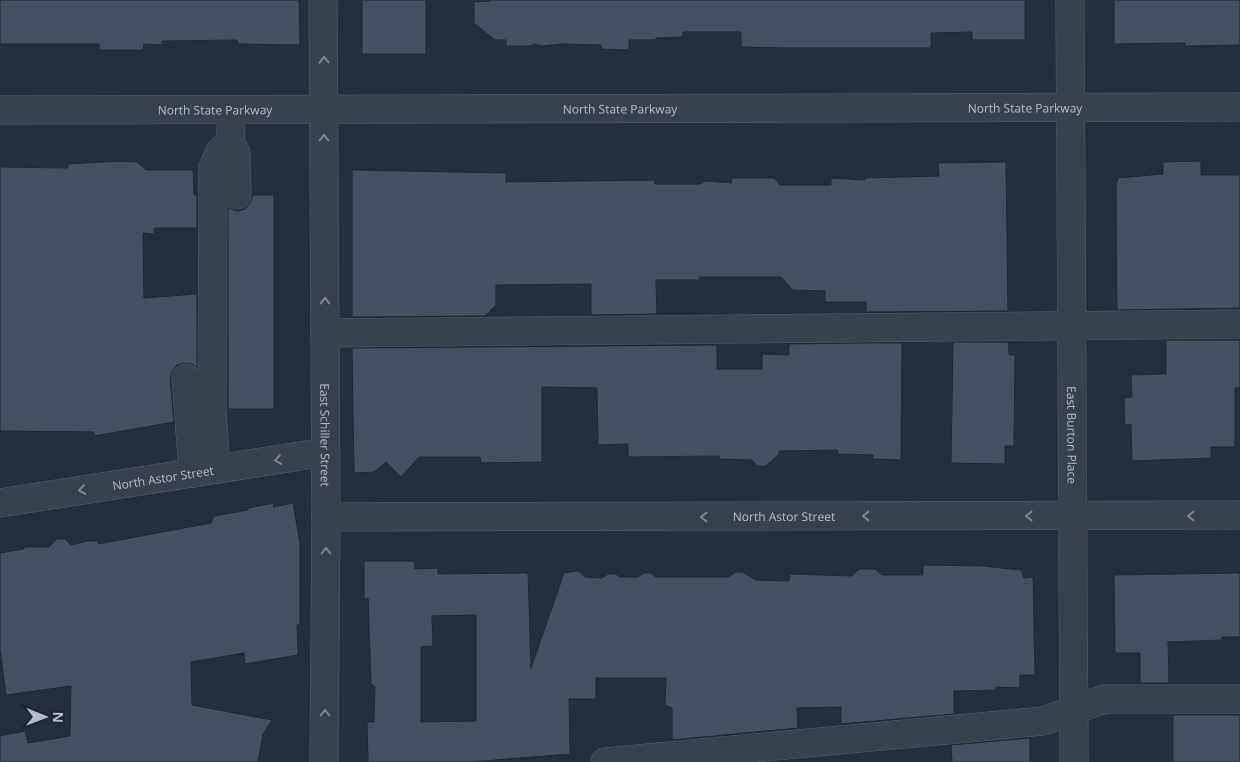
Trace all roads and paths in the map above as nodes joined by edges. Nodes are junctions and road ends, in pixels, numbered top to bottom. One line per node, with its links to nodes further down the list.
1 (323, 0): 6 (street, East Schiller Street, one-way to 1)
2 (1070, 0): 3 (street, East Burton Place)
3 (1070, 107): 4 (street, North State Parkway); 6 (street, North State Parkway); 11 (street, East Burton Place)
4 (1240, 107)
5 (231, 109): 6 (street, North State Parkway); 7 (street, North State Parkway); 8 (street)
6 (324, 109): 12 (street, East Schiller Street, one-way to 6)
7 (0, 110)
8 (230, 142): 9 (street); 15 (street)
9 (237, 195)
10 (1240, 324): 11 (street)
11 (1072, 326): 12 (street); 18 (street, East Burton Place)
12 (325, 333): 14 (street, East Schiller Street)
13 (186, 378): 15 (street)
14 (326, 452): 15 (street, North Astor Street, one-way to 15); 19 (street, East Schiller Street)
15 (205, 471): 16 (street, North Astor Street, one-way to 16)
16 (0, 503)
17 (1240, 515): 18 (street, North Astor Street, one-way to 18)
18 (1073, 516): 19 (street, North Astor Street, one-way to 19); 21 (street, East Burton Place)
19 (326, 517): 22 (street, East Schiller Street, one-way to 19)
20 (1240, 699): 21 (street)
21 (1074, 710): 23 (street); 24 (street, East Burton Place)
22 (324, 762)
23 (605, 762)
24 (1074, 762)

